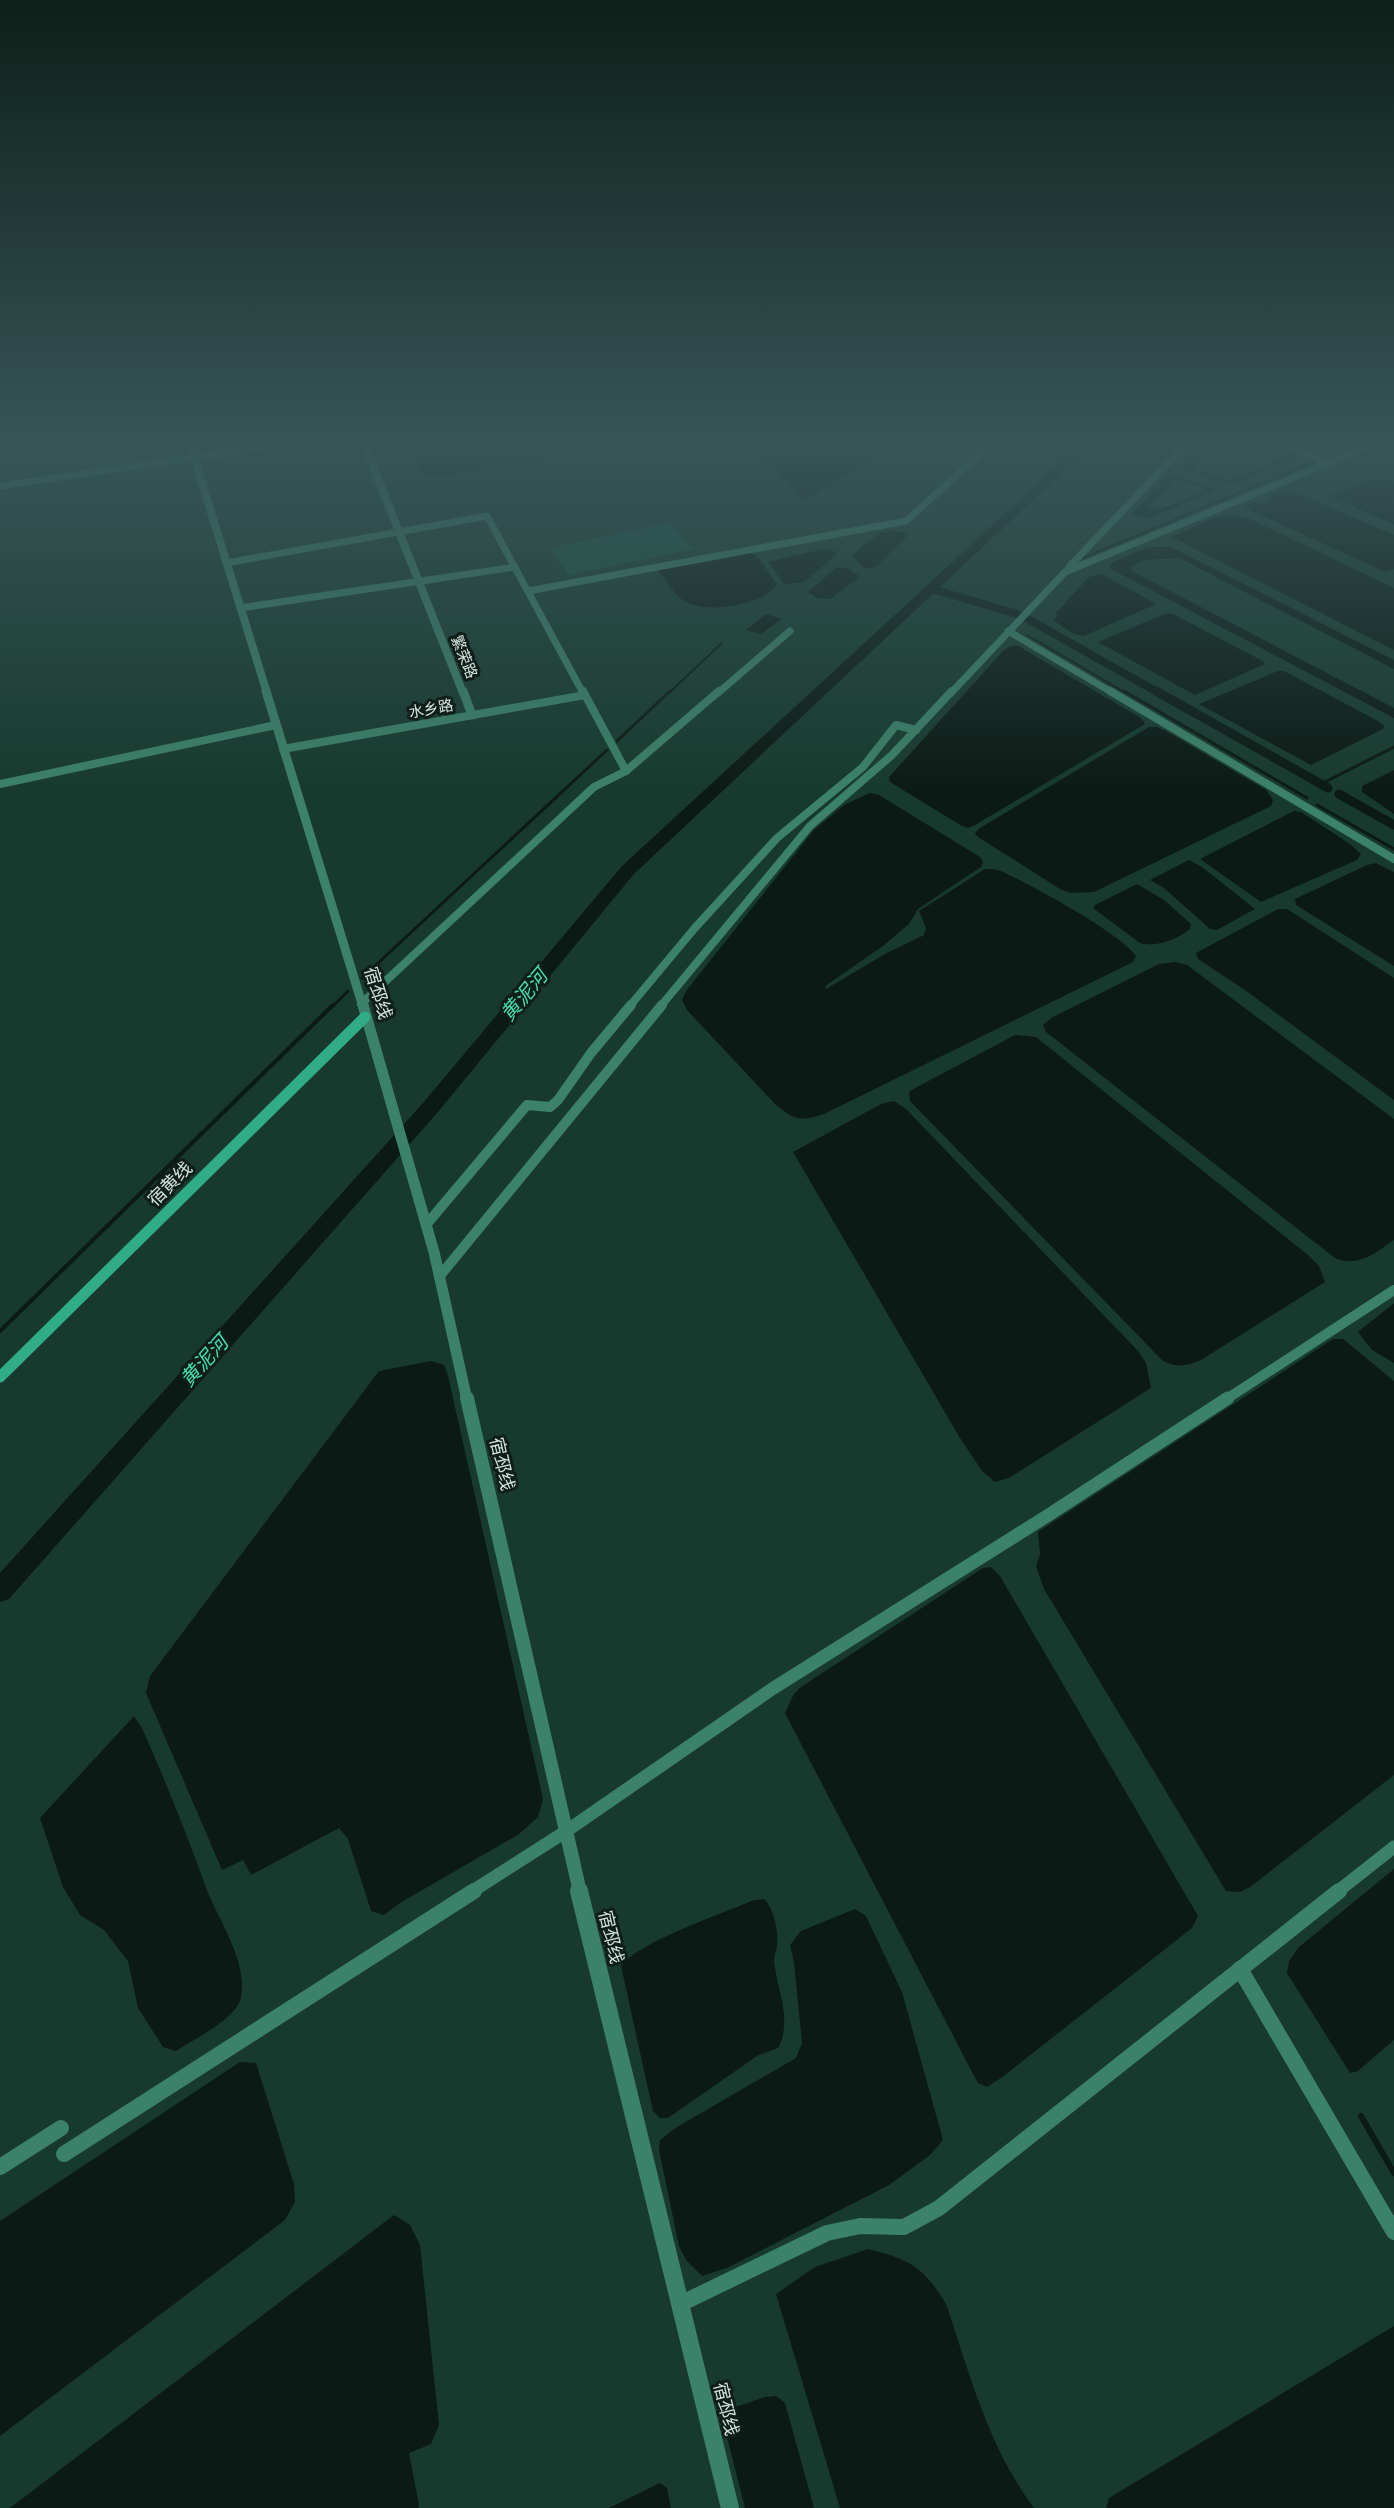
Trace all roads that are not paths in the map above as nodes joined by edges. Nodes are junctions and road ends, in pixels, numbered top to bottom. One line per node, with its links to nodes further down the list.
1 (224, 558): 8 (street, 宿邳线)
2 (255, 558): 8 (street)
3 (410, 558): 11 (street, 繁荣路)
4 (510, 558): 9 (street)
5 (706, 558): 12 (street)
6 (1078, 558): 10 (street)
7 (1099, 558): 10 (street)
8 (226, 563): 13 (street, 宿邳线)
9 (515, 567): 11 (street); 12 (street)
10 (1065, 572): 15 (street)
11 (419, 581): 13 (street); 17 (street, 繁荣路)
12 (528, 591): 16 (street)
13 (240, 608): 18 (street, 宿邳线)
14 (790, 631): 22 (street)
15 (1008, 631): 19 (street); 25 (street)
16 (585, 695): 17 (street, 水乡路); 22 (street)
17 (472, 715): 20 (street, 水乡路)
18 (276, 725): 20 (street, 宿邳线); 24 (street)
19 (916, 730): 21 (street); 23 (street)
20 (283, 749): 26 (street, 宿邳线)
21 (862, 767): 23 (street); 28 (street)
22 (626, 771): 26 (street)
23 (876, 771): 29 (street)
24 (0, 784)
25 (1394, 859)
26 (361, 1004): 27 (street, 宿邳线)
27 (365, 1017): 28 (street, 宿邳线); 31 (main road, 宿黄线)
28 (426, 1225): 29 (street, 宿邳线)
29 (439, 1277): 32 (street, 宿邳线)
30 (1394, 1290): 32 (street)
31 (0, 1377)
32 (565, 1832): 36 (street); 39 (street, 宿邳线)
33 (1394, 1847): 34 (street)
34 (1240, 1969): 38 (street); 39 (street)
35 (62, 2128): 37 (street)
36 (64, 2154)
37 (0, 2168)
38 (1394, 2232)
39 (680, 2304): 40 (street, 宿邳线)
40 (730, 2508)

